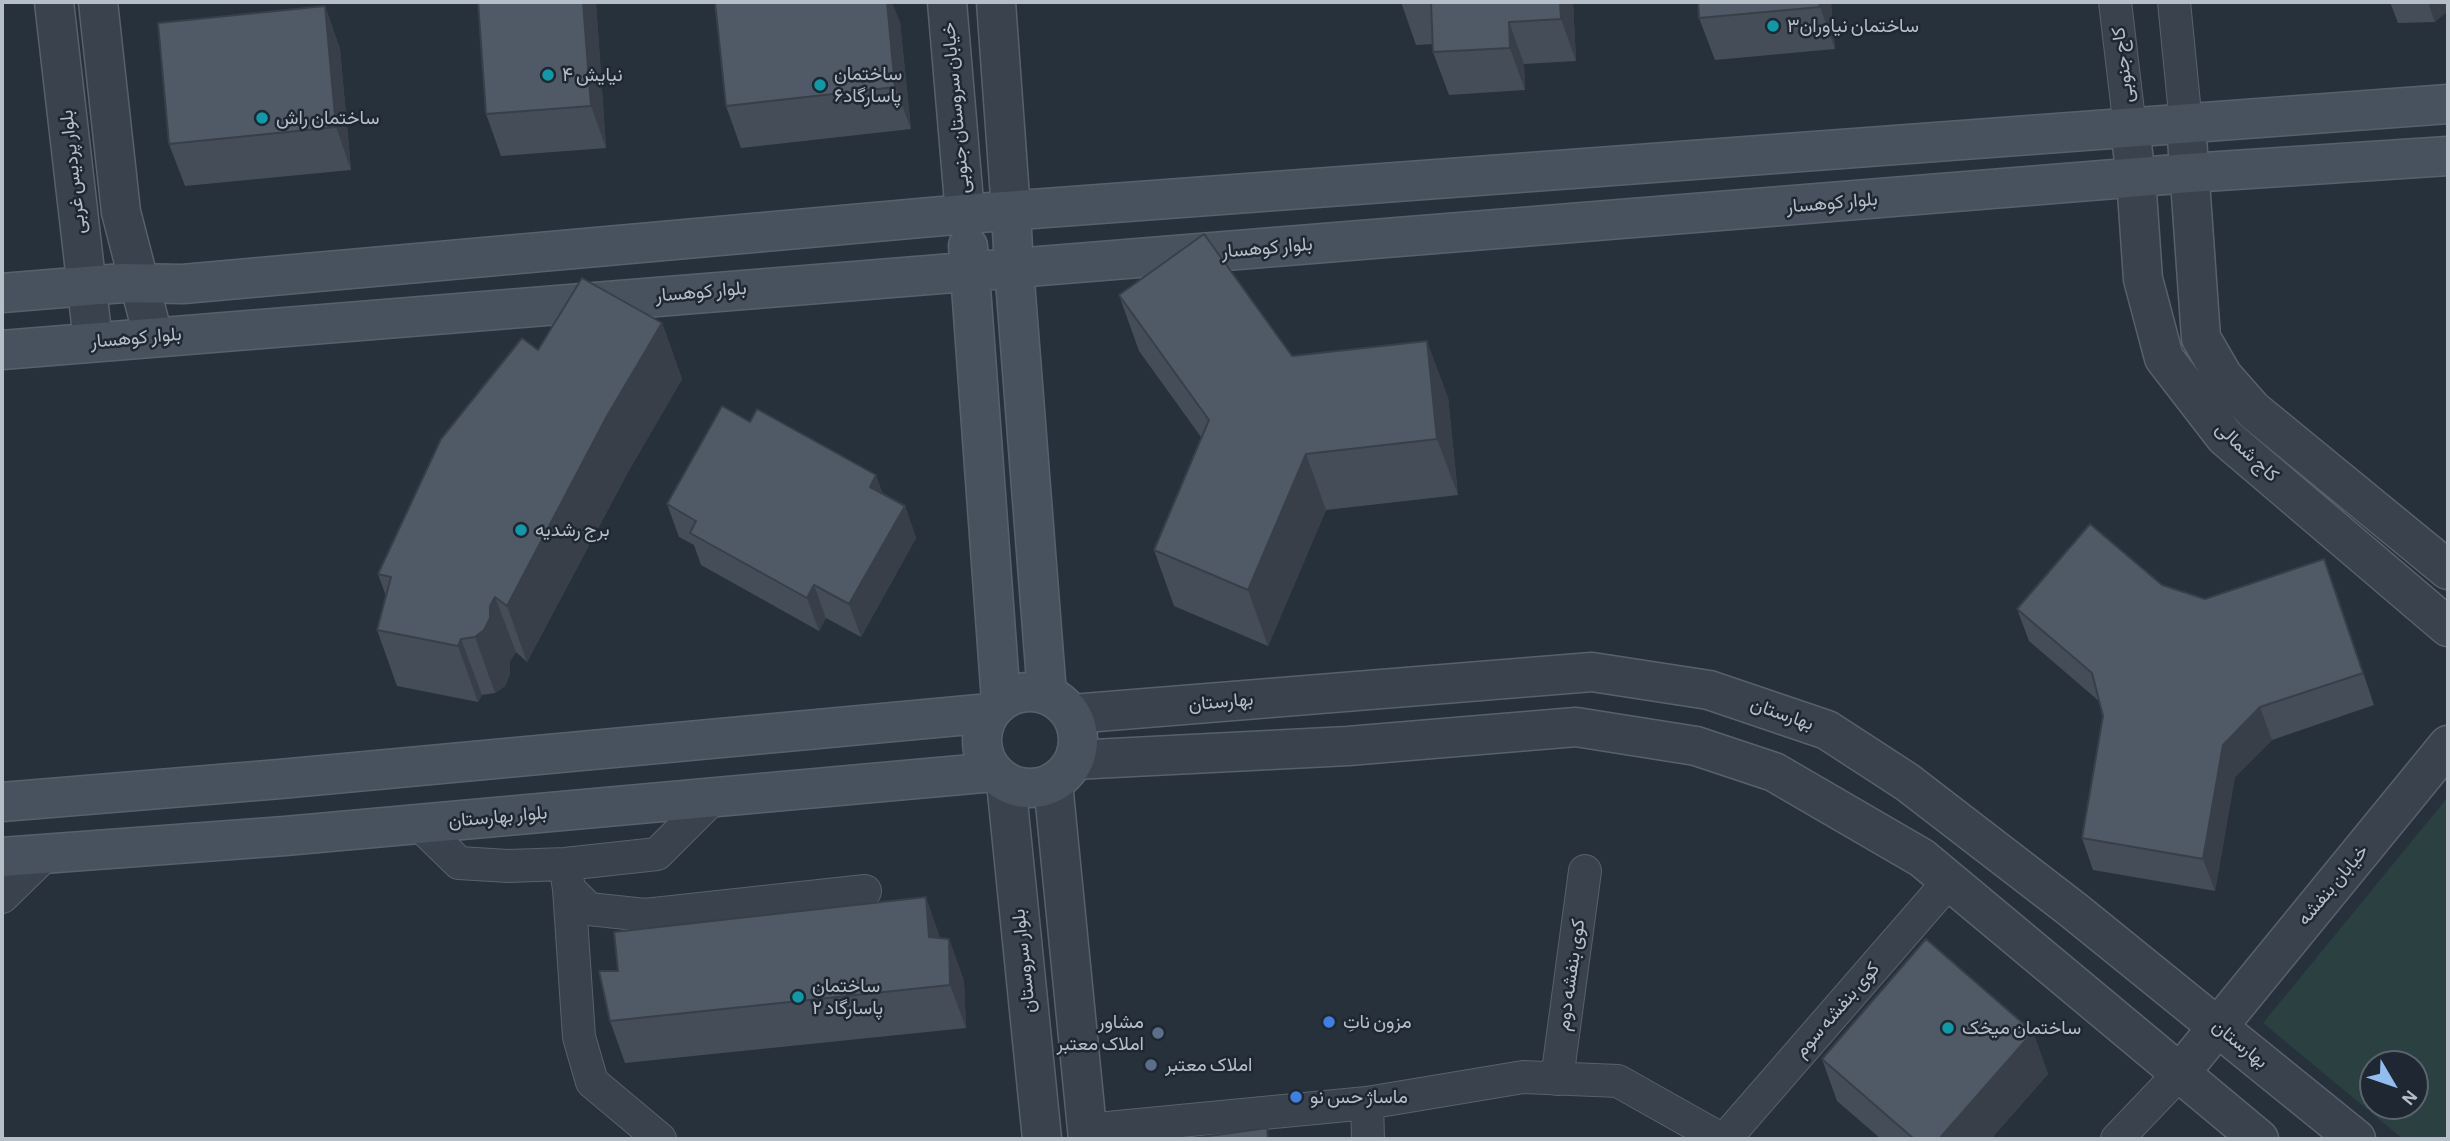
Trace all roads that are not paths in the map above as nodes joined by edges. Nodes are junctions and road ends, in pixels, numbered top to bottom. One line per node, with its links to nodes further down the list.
1 (54, 2): 18 (street, بلوار پردیس غربی)
2 (98, 2): 17 (street)
3 (947, 2): 14 (street, خیابان سروستان جنوبی)
4 (996, 2): 13 (street)
5 (2115, 2): 9 (street, کاج جنوبی)
6 (2174, 2): 8 (street)
7 (2448, 104): 8 (main road)
8 (2186, 124): 9 (main road); 11 (street, کاج شمالی)
9 (2130, 128): 12 (street, کاج شمالی); 13 (main road)
10 (2448, 156): 11 (main road, بلوار کوهسار)
11 (2189, 173): 12 (main road, بلوار کوهسار); 23 (street, کاج شمالی)
12 (2136, 178): 15 (main road, بلوار کوهسار); 24 (street, کاج شمالی)
13 (1012, 211): 14 (main road); 15 (main road)
14 (965, 214): 16 (main road); 17 (main road)
15 (1014, 268): 16 (main road, بلوار کوهسار); 25 (main road)
16 (970, 270): 20 (main road, بلوار کوهسار); 26 (main road)
17 (139, 283): 18 (main road); 20 (street)
18 (86, 286): 19 (main road); 21 (street, بلوار پردیس غربی)
19 (2, 293)
20 (153, 336): 21 (main road, بلوار کوهسار)
21 (93, 341): 22 (main road, بلوار کوهسار)
22 (2, 349)
23 (2448, 570)
24 (2448, 627)
25 (1059, 704): 26 (main road); 28 (main road); 44 (street, بهارستان)
26 (996, 707): 29 (main road); 30 (main road)
27 (2448, 745): 44 (street, خیابان بنفشه)
28 (1064, 772): 29 (main road); 41 (street); 48 (street)
29 (1000, 777): 32 (main road, بلوار بهارستان); 50 (street, بلوار سروستان)
30 (280, 779): 31 (main road); 35 (main road)
31 (81, 795): 33 (main road); 36 (main road)
32 (713, 798): 34 (main road, بلوار بهارستان); 40 (street)
33 (2, 802)
34 (419, 824): 35 (main road, بلوار بهارستان); 40 (street)
35 (285, 836): 36 (main road, بلوار بهارستان)
36 (86, 851): 37 (main road, بلوار بهارستان)
37 (46, 854): 38 (main road, بلوار بهارستان); 43 (street)
38 (2, 857)
39 (1586, 871): 46 (street, کوی بنفشه دوم)
40 (567, 877): 42 (street); 49 (street)
41 (1950, 880): 45 (street); 52 (street, کوی بنفشه سوم)
42 (865, 891)
43 (2, 897)
44 (2217, 1025): 45 (street, خیابان بنفشه); 55 (street, بهارستان)
45 (2179, 1073): 53 (street); 54 (street)
46 (1557, 1079): 47 (street); 52 (street)
47 (1367, 1103): 48 (street); 51 (street)
48 (1088, 1135)
49 (660, 1139)
50 (1042, 1139)
51 (1368, 1139)
52 (1723, 1139)
53 (2117, 1139)
54 (2259, 1139)
55 (2356, 1139)

